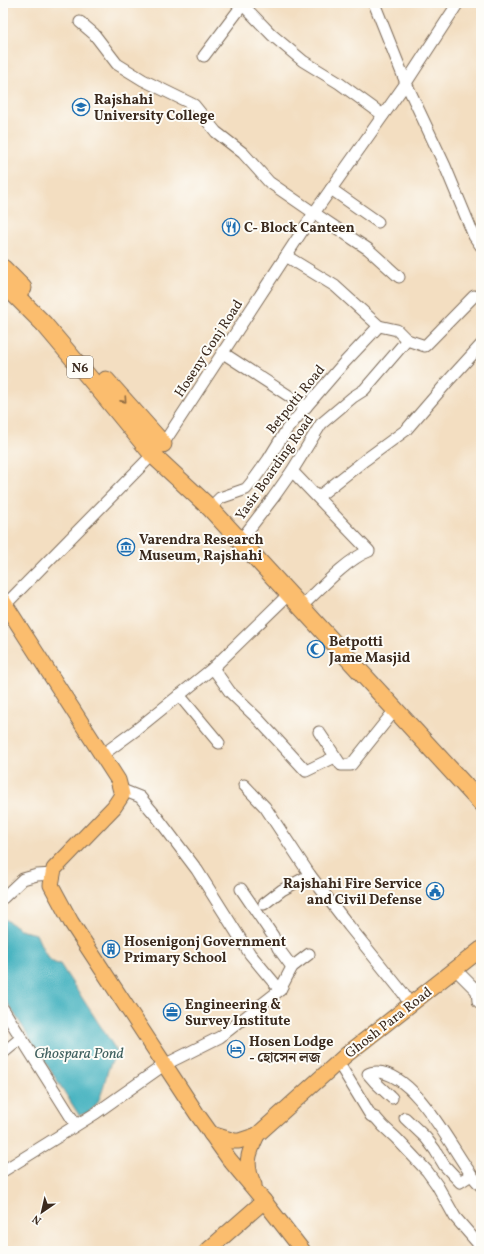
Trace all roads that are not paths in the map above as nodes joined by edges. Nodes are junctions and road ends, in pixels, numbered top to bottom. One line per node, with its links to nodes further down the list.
1 (243, 3): 5 (street); 7 (street)
2 (374, 3): 6 (street)
3 (458, 3): 6 (street, Hoseny Gonj Road)
4 (80, 22): 9 (street)
5 (204, 56)
6 (406, 83): 7 (street, Hoseny Gonj Road); 11 (street)
7 (383, 115): 8 (street, Hoseny Gonj Road)
8 (331, 189): 9 (street, Hoseny Gonj Road); 10 (street)
9 (314, 213): 12 (street, Hoseny Gonj Road); 14 (street)
10 (378, 222)
11 (481, 246)
12 (286, 256): 17 (street); 20 (street, Hoseny Gonj Road)
13 (3, 268): 22 (highway, one-way to 22)
14 (399, 278)
15 (3, 283): 22 (highway, N6)
16 (474, 296): 18 (street)
17 (379, 326): 18 (street); 21 (street, Betpotti Road)
18 (407, 340): 23 (street, Yasir Boarding Road)
19 (481, 345): 24 (street)
20 (223, 353): 21 (street); 22 (street, Hoseny Gonj Road)
21 (306, 407): 25 (street, Betpotti Road)
22 (158, 450): 25 (highway, N6); 28 (street, Hoseny Gonj Road)
23 (292, 471): 24 (street); 26 (street, Yasir Boarding Road)
24 (318, 497): 29 (street)
25 (210, 508): 26 (highway, N6)
26 (240, 541): 27 (highway, N6)
27 (289, 594): 29 (highway, N6); 30 (street)
28 (4, 604): 35 (main road)
29 (301, 607): 32 (highway, N6)
30 (213, 668): 31 (street); 36 (street)
31 (179, 696): 34 (street); 35 (street)
32 (395, 710): 36 (street); 39 (highway, N6)
33 (319, 732): 36 (street)
34 (219, 743)
35 (102, 755): 38 (main road)
36 (335, 756)
37 (244, 785): 41 (street)
38 (120, 789): 40 (main road); 50 (street)
39 (481, 803)
40 (53, 874): 43 (street); 57 (main road)
41 (310, 875): 44 (street); 52 (street)
42 (241, 889): 47 (street)
43 (3, 898)
44 (264, 904)
45 (473, 950): 48 (main road, Ghosh Para Road)
46 (309, 954): 47 (street)
47 (292, 967): 50 (street)
48 (455, 969): 49 (street); 52 (main road, Ghosh Para Road)
49 (479, 988): 51 (street)
50 (280, 990): 57 (street)
51 (481, 1004)
52 (410, 1005): 56 (main road, Ghosh Para Road)
53 (3, 1009): 54 (street)
54 (22, 1038): 55 (street); 60 (street)
55 (3, 1052)
56 (338, 1062): 62 (main road, Ghosh Para Road); 67 (street)
57 (164, 1065): 60 (street); 61 (main road)
58 (392, 1098): 64 (street)
59 (405, 1118): 64 (street)
60 (76, 1125): 63 (street)
61 (211, 1134): 62 (main road); 66 (main road)
62 (257, 1135): 66 (main road, Ghosh Para Road)
63 (3, 1171)
64 (471, 1175): 65 (street)
65 (481, 1186)
66 (257, 1196): 68 (main road); 69 (main road); 70 (main road)
67 (481, 1247)
68 (207, 1251)
69 (294, 1251)
70 (303, 1251)

